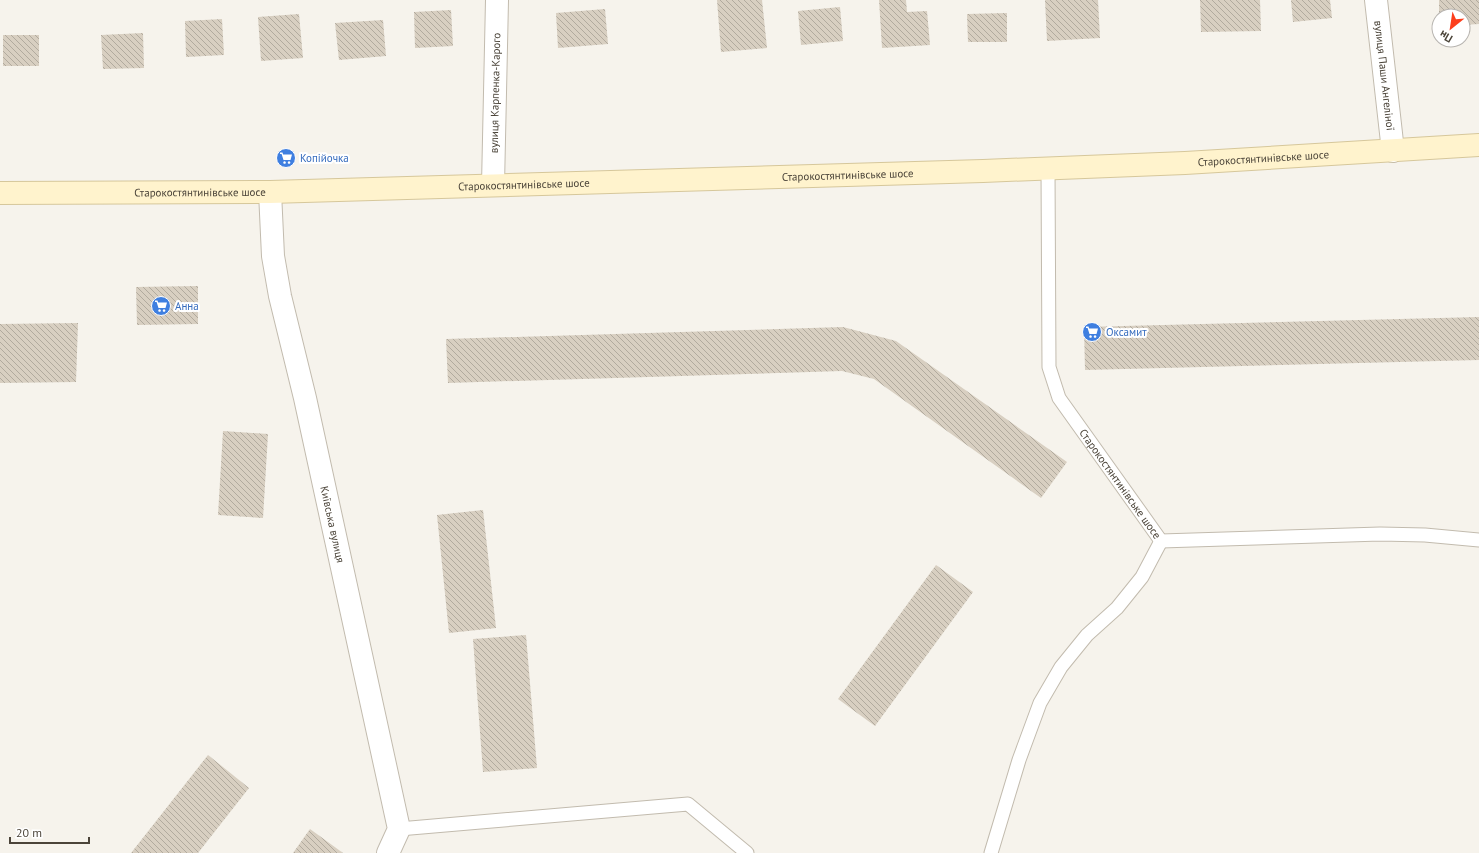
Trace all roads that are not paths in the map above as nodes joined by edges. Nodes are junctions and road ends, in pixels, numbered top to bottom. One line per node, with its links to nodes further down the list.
1 (497, 0): 6 (street, вулиця Карпенка-Карого)
2 (1376, 0): 4 (street, вулиця Паши Ангеліної)
3 (1479, 145): 4 (main road, Старокостянтинівське шосе)
4 (1393, 151): 5 (main road, Старокостянтинівське шосе)
5 (1048, 169): 6 (main road, Старокостянтинівське шосе); 10 (lane, Старокостянтинівське шосе)
6 (493, 185): 7 (main road, Старокостянтинівське шосе)
7 (270, 192): 8 (main road, Старокостянтинівське шосе); 11 (street, Київська вулиця)
8 (0, 193)
9 (1479, 540): 10 (lane)
10 (1161, 541): 14 (lane, Старокостянтинівське шосе)
11 (399, 829): 12 (street); 13 (lane)
12 (388, 853)
13 (747, 853)
14 (991, 853)

